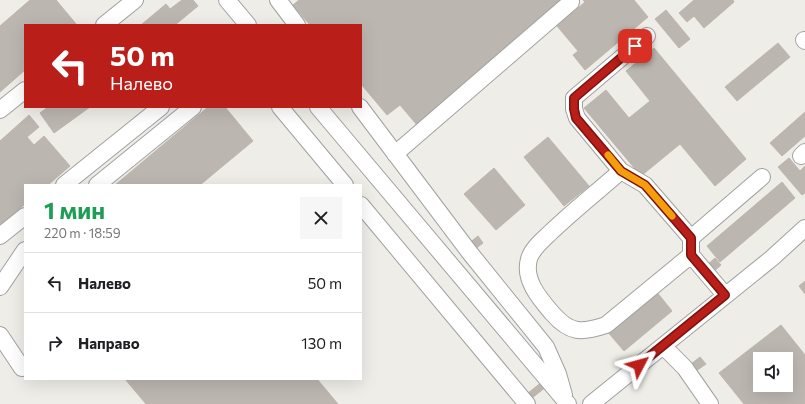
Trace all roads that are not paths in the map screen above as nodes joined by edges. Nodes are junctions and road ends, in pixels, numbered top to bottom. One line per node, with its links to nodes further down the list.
1 (135, 0): 5 (street)
2 (227, 0): 7 (street)
3 (278, 0): 8 (street)
4 (572, 2): 17 (street)
5 (118, 5): 6 (street)
6 (105, 24)
7 (247, 24)
8 (297, 24)
9 (647, 36): 18 (street)
10 (24, 91): 16 (street)
11 (160, 108): 20 (street)
12 (193, 108): 21 (street)
13 (281, 108): 22 (street)
14 (319, 108): 35 (street)
15 (361, 108): 17 (street)
16 (0, 110)
17 (395, 154): 35 (street)
18 (621, 171): 27 (street); 29 (street)
19 (762, 177): 27 (street)
20 (65, 184)
21 (98, 184)
22 (344, 184)
23 (362, 206): 36 (street)
24 (24, 217): 26 (street)
25 (805, 228): 31 (street)
26 (0, 236)
27 (691, 238): 29 (street)
28 (24, 251): 30 (street)
29 (691, 255): 31 (street)
30 (0, 287)
31 (725, 295): 33 (street)
32 (0, 335): 34 (street)
33 (663, 346): 37 (street); 38 (street)
34 (22, 368)
35 (566, 401)
36 (527, 404)
37 (591, 404)
38 (710, 404)

